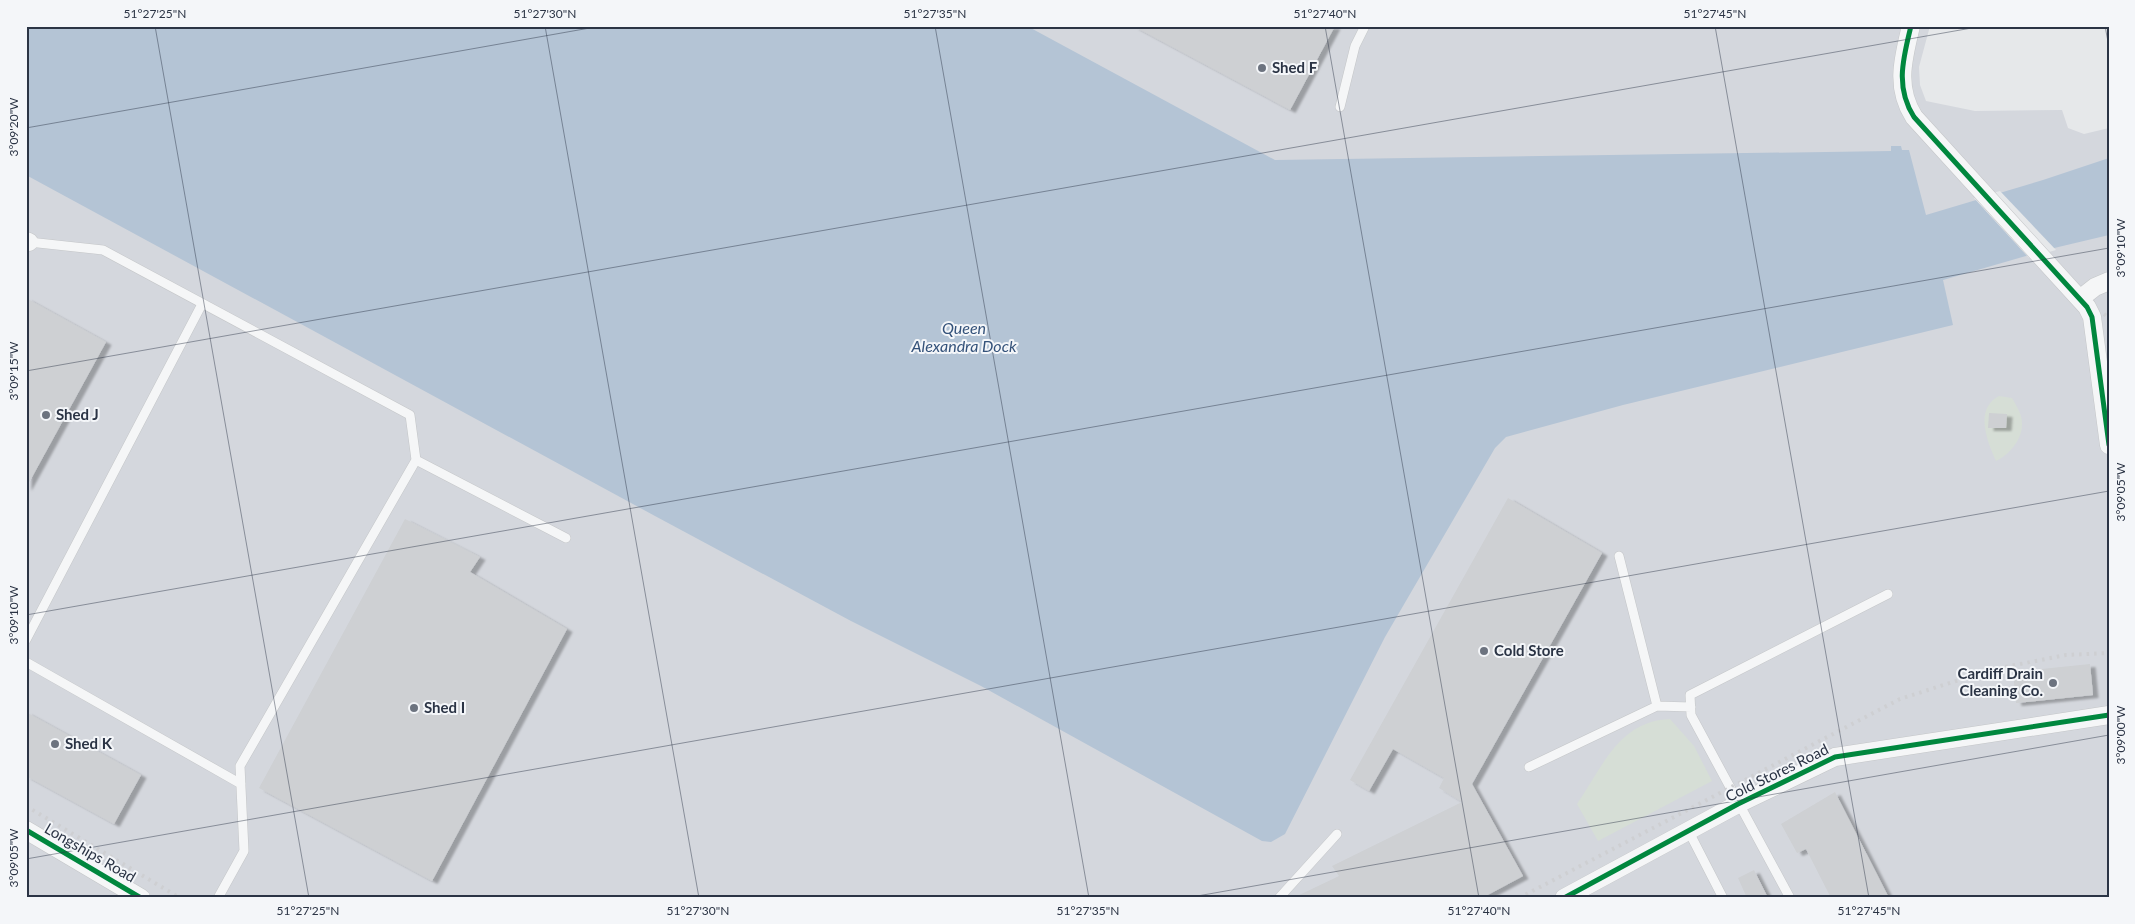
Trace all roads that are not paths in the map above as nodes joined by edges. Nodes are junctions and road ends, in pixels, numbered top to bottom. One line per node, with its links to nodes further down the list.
1 (1365, 26): 3 (lane)
2 (1911, 26): 6 (street)
3 (1340, 107)
4 (28, 242): 7 (lane)
5 (2109, 281): 6 (street)
6 (2081, 298): 8 (street)
7 (202, 304): 9 (lane); 13 (lane)
8 (2109, 445)
9 (416, 460): 10 (lane); 19 (lane)
10 (566, 538)
11 (1619, 556): 15 (lane)
12 (1888, 594): 16 (lane)
13 (26, 640)
14 (26, 662): 19 (lane)
15 (1657, 706): 16 (lane); 18 (lane)
16 (1691, 707): 20 (lane)
17 (2109, 715): 20 (street, Cold Stores Road)
18 (1529, 767)
19 (241, 784): 25 (lane)
20 (1738, 804): 22 (street, Cold Stores Road); 29 (lane)
21 (26, 830): 24 (street, Longships Road)
22 (1689, 832): 27 (street, Cold Stores Road); 28 (lane)
23 (1337, 834): 26 (lane)
24 (142, 898)
25 (218, 898)
26 (1279, 898)
27 (1564, 898)
28 (1724, 898)
29 (1790, 898)

